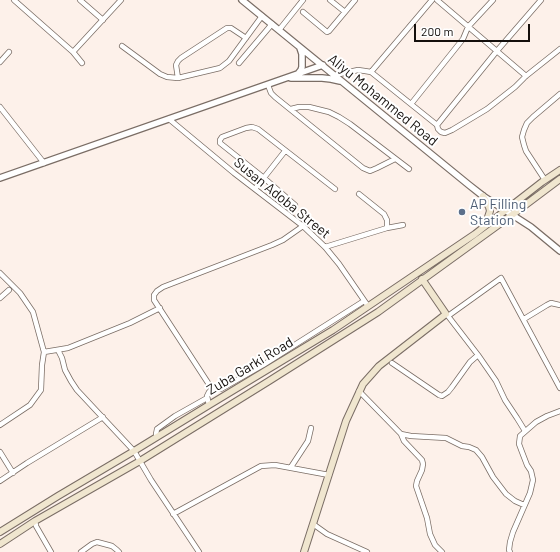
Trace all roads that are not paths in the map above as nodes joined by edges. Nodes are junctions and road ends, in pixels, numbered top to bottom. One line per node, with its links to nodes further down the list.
1 (14, 0): 24 (street)
2 (80, 0): 15 (street)
3 (121, 0): 15 (street)
4 (242, 0): 14 (street, Aliyu Mohammed Road)
5 (303, 0): 18 (street)
6 (330, 0): 13 (street)
7 (355, 0): 13 (street)
8 (432, 0): 30 (street)
9 (437, 0): 17 (street)
10 (493, 0): 17 (street)
11 (541, 0): 25 (street)
12 (303, 12): 13 (street)
13 (345, 12)
14 (262, 16): 16 (street, Aliyu Mohammed Road); 19 (street)
15 (103, 20): 24 (street)
16 (272, 24): 18 (street, Aliyu Mohammed Road); 28 (street)
17 (468, 27): 25 (street); 39 (street)
18 (279, 30): 21 (street, Aliyu Mohammed Road)
19 (246, 38): 34 (street); 34 (street)
20 (122, 46): 34 (street)
21 (300, 47): 29 (street, Aliyu Mohammed Road); 31 (street)
22 (560, 49): 33 (street)
23 (9, 52): 26 (street)
24 (73, 52): 27 (street)
25 (496, 52): 33 (street); 43 (street)
26 (0, 62)
27 (82, 63)
28 (239, 63)
29 (323, 65): 31 (street); 32 (street, Aliyu Mohammed Road)
30 (371, 72): 32 (street); 39 (street)
31 (298, 75): 35 (street)
32 (335, 76): 36 (street, Aliyu Mohammed Road)
33 (526, 76): 43 (street)
34 (178, 78)
35 (287, 78): 36 (street); 37 (street)
36 (343, 82): 56 (street, Aliyu Mohammed Road)
37 (268, 85): 41 (street); 42 (street)
38 (560, 94): 52 (street)
39 (411, 104): 43 (street)
40 (0, 107): 46 (street)
41 (291, 109): 45 (street); 45 (street)
42 (169, 119): 46 (street); 53 (street, Susan Adoba Street)
43 (436, 125)
44 (285, 150): 50 (street); 50 (street); 54 (street)
45 (395, 159): 47 (street)
46 (44, 162): 49 (street)
47 (409, 169)
48 (560, 170): 52 (main road, Zuba Garki Road)
49 (0, 178)
50 (264, 178): 53 (street); 57 (street)
51 (560, 179): 59 (main road, Zuba Garki Road)
52 (545, 180): 58 (main road, Zuba Garki Road)
53 (255, 189): 61 (street, Susan Adoba Street)
54 (335, 189)
55 (359, 194): 62 (street)
56 (483, 196): 58 (street, Aliyu Mohammed Road); 63 (main road)
57 (295, 205)
58 (506, 210): 59 (street, Aliyu Mohammed Road); 63 (main road, Zuba Garki Road)
59 (512, 215): 65 (street, Aliyu Mohammed Road); 67 (main road, Zuba Garki Road)
60 (404, 225): 62 (street)
61 (302, 226): 64 (street, Susan Adoba Street); 72 (street)
62 (387, 228): 64 (street)
63 (475, 234): 70 (main road, Zuba Garki Road)
64 (325, 247): 70 (street, Susan Adoba Street)
65 (560, 251)
66 (0, 273): 76 (street)
67 (422, 279): 73 (main road); 91 (main road, Zuba Garki Road)
68 (9, 290): 69 (street)
69 (0, 298)
70 (366, 304): 80 (street); 82 (main road, Zuba Garki Road)
71 (560, 305): 74 (street)
72 (160, 308): 75 (street); 80 (street)
73 (447, 315): 74 (street); 77 (street); 81 (main road)
74 (524, 319): 79 (street)
75 (58, 350): 76 (street); 84 (street)
76 (44, 352): 85 (street)
77 (478, 355): 78 (street); 87 (street)
78 (392, 363)
79 (560, 388)
80 (212, 389): 82 (street)
81 (359, 391): 88 (street); 94 (main road)
82 (208, 401): 89 (main road, Zuba Garki Road)
83 (560, 411): 87 (street)
84 (103, 417): 89 (street); 93 (street)
85 (0, 425)
86 (311, 428): 92 (street)
87 (525, 431): 96 (street)
88 (401, 434): 96 (street); 108 (street)
89 (134, 451): 91 (street); 100 (main road, Zuba Garki Road)
90 (0, 452): 93 (street)
91 (140, 460): 97 (street); 98 (main road, Zuba Garki Road)
92 (291, 467): 94 (street); 97 (street)
93 (14, 472): 95 (street)
94 (329, 475): 99 (main road)
95 (0, 481)
96 (524, 505): 109 (street)
97 (173, 514): 105 (street)
98 (35, 522): 101 (main road, Zuba Garki Road); 102 (street)
99 (313, 524): 106 (main road); 107 (street)
100 (0, 532)
101 (0, 544)
102 (51, 552)
103 (81, 552): 104 (street)
104 (119, 552)
105 (198, 552)
106 (304, 552)
107 (367, 552)
108 (442, 552)
109 (510, 552)

